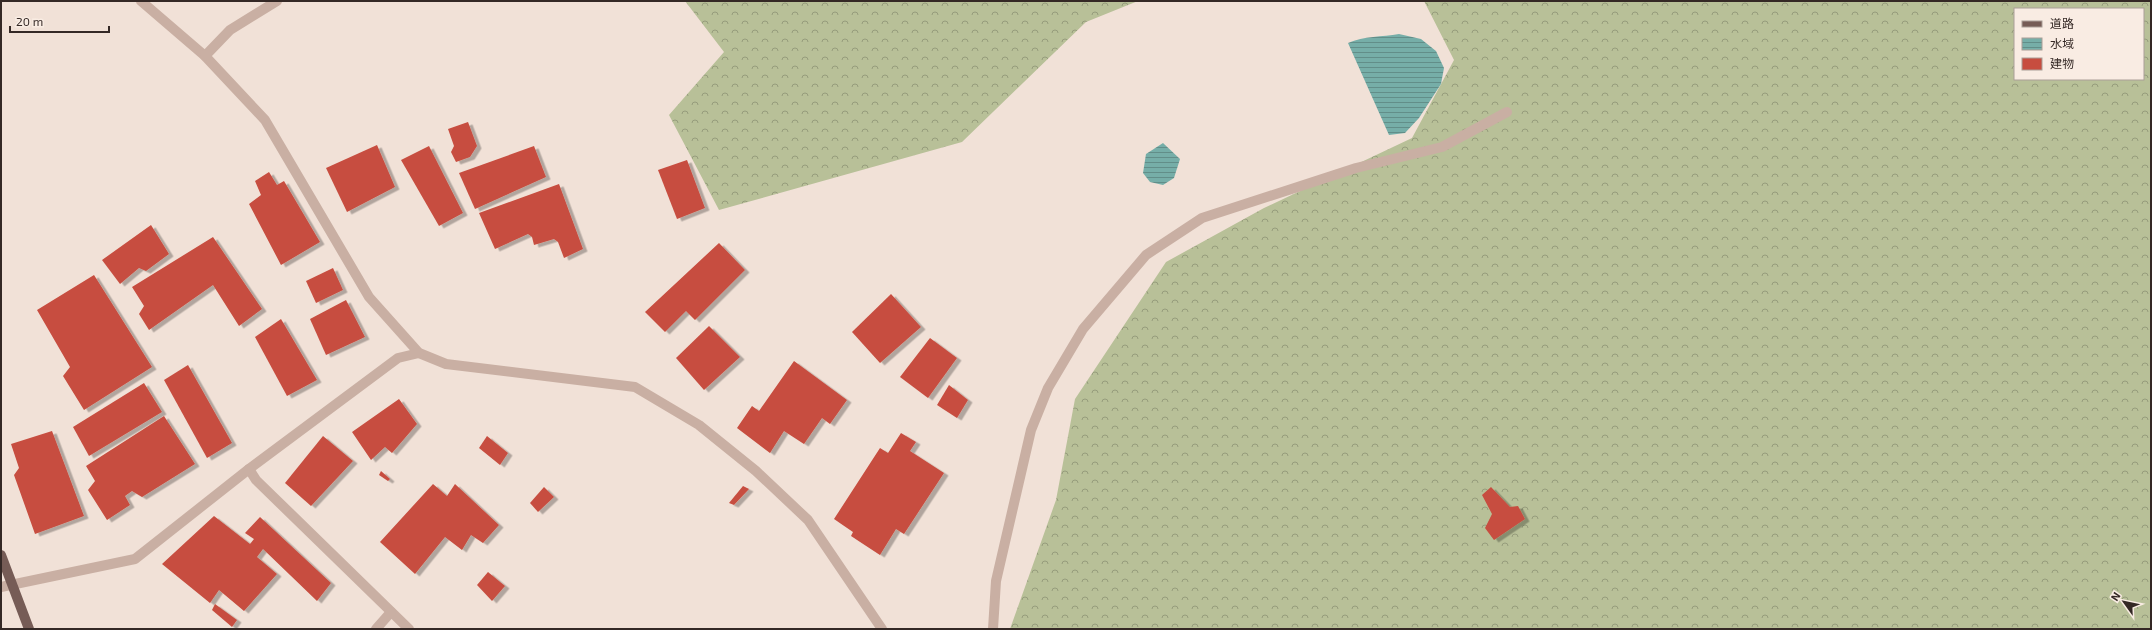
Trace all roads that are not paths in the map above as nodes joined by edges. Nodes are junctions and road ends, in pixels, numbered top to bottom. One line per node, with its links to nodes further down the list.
1 (141, 1): 3 (street)
2 (277, 1): 3 (street)
3 (205, 56): 5 (street)
4 (1507, 112): 15 (street)
5 (419, 353): 6 (street); 14 (street)
6 (249, 469): 8 (street); 10 (street)
7 (1, 555): 8 (main road)
8 (12, 585): 9 (street); 11 (main road)
9 (1, 587)
10 (391, 612): 12 (street); 13 (street)
11 (29, 629)
12 (376, 629)
13 (408, 629)
14 (882, 629)
15 (993, 629)

